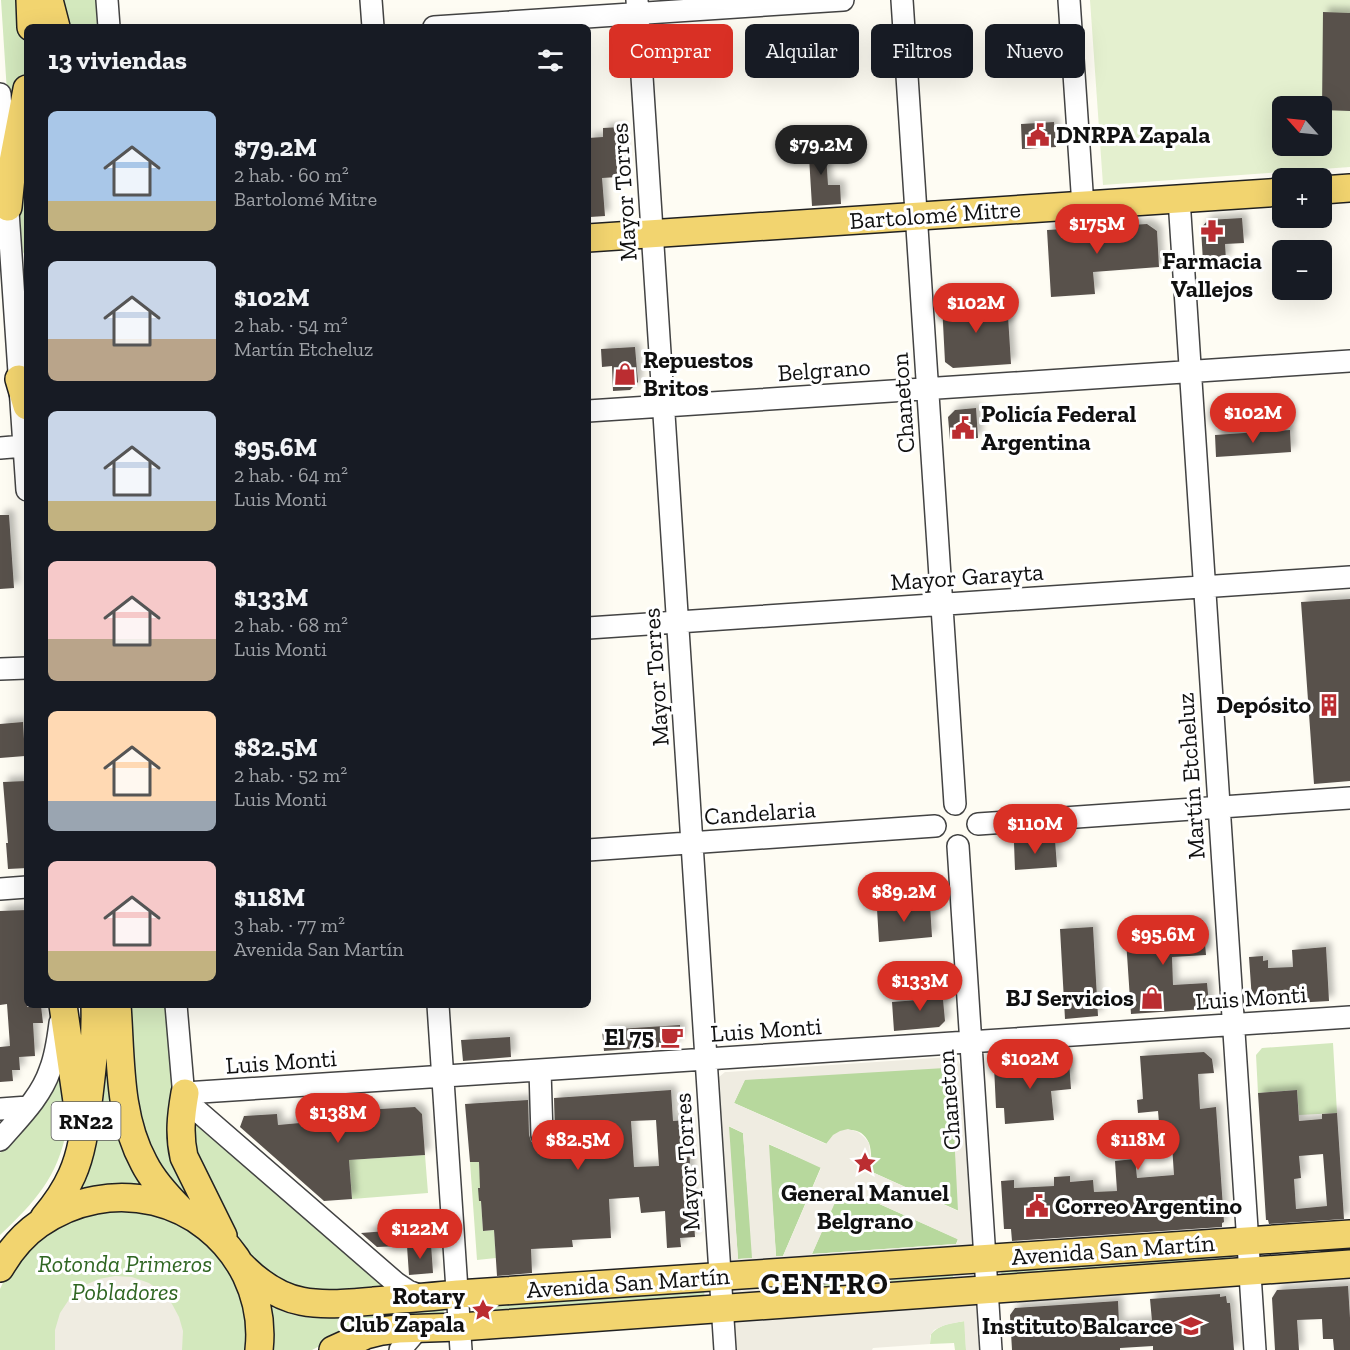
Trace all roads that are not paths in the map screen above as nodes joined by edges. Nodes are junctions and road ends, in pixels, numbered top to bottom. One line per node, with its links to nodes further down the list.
1 (30, 0): 9 (main road)
2 (48, 0): 10 (main road); 11 (main road)
3 (107, 0): 12 (street)
4 (372, 0): 13 (street)
5 (843, 0): 8 (street)
6 (902, 0): 23 (street, Chaneton)
7 (1069, 0): 21 (street)
8 (637, 7): 14 (street); 24 (street, Mayor Torres)
9 (32, 24)
10 (50, 24)
11 (55, 24)
12 (108, 24)
13 (373, 24)
14 (464, 24)
15 (0, 94): 22 (street)
16 (24, 109): 22 (main road)
17 (1350, 188): 18 (main road)
18 (1332, 189)
19 (1272, 193): 20 (main road, Bartolomé Mitre)
20 (1179, 199): 21 (main road, Bartolomé Mitre); 28 (street, Martín Etcheluz)
21 (1083, 206): 23 (main road, Bartolomé Mitre)
22 (8, 207): 26 (street)
23 (916, 217): 24 (main road, Bartolomé Mitre); 30 (street, Chaneton)
24 (652, 234): 25 (main road, Bartolomé Mitre); 32 (street, Mayor Torres)
25 (591, 238)
26 (13, 275): 29 (street)
27 (1350, 361): 28 (street, Belgrano)
28 (1190, 372): 30 (street, Belgrano); 37 (street, Martín Etcheluz)
29 (19, 379): 31 (main road); 34 (street)
30 (928, 389): 32 (street, Belgrano); 38 (street, Chaneton)
31 (24, 396)
32 (664, 406): 33 (street, Belgrano); 39 (street, Mayor Torres)
33 (591, 411)
34 (24, 446): 35 (street)
35 (0, 448)
36 (1350, 577): 37 (street, Mayor Garayta)
37 (1204, 587): 38 (street, Mayor Garayta); 45 (street, Martín Etcheluz)
38 (942, 604): 39 (street, Mayor Garayta); 44 (street, Chaneton)
39 (677, 622): 40 (street, Mayor Garayta); 48 (street, Mayor Torres)
40 (591, 628)
41 (24, 668): 42 (street)
42 (0, 669)
43 (1350, 798): 45 (street)
44 (955, 804): 46 (street); 47 (street)
45 (1219, 807): 46 (street); 60 (street, Martín Etcheluz)
46 (978, 824): 49 (street)
47 (935, 826): 48 (street, Candelaria); 49 (street)
48 (692, 843): 50 (street, Candelaria); 62 (street, Mayor Torres)
49 (958, 846): 61 (street, Chaneton)
50 (591, 850)
51 (24, 887): 52 (street)
52 (0, 889)
53 (62, 1008): 66 (street)
54 (62, 1008): 70 (main road)
55 (96, 1008): 70 (main road, RN22)
56 (117, 1008): 71 (main road, RN22)
57 (180, 1008): 65 (street)
58 (438, 1008): 64 (street)
59 (1350, 1017): 60 (street, Luis Monti)
60 (1233, 1024): 61 (street, Luis Monti); 74 (street, Martín Etcheluz)
61 (971, 1042): 62 (street, Luis Monti); 76 (street, Chaneton)
62 (706, 1059): 63 (street, Luis Monti); 80 (street, Mayor Torres)
63 (540, 1070): 64 (street, Luis Monti); 68 (street)
64 (443, 1076): 65 (street, Luis Monti); 82 (street)
65 (185, 1094): 75 (main road); 83 (street)
66 (28, 1107): 67 (street); 69 (street)
67 (0, 1109)
68 (542, 1135)
69 (0, 1140)
70 (79, 1155): 72 (main road, RN22)
71 (182, 1211): 72 (main road, RN22); 75 (main road, RN22)
72 (38, 1225): 77 (main road, RN22)
73 (1350, 1234): 74 (main road, Avenida San Martín)
74 (1248, 1241): 76 (main road, Avenida San Martín); 79 (street, Martín Etcheluz)
75 (235, 1256): 83 (main road, Avenida San Martín); 87 (main road, RN22)
76 (985, 1259): 80 (main road, Avenida San Martín); 81 (street, Chaneton)
77 (4, 1260)
78 (1350, 1264): 79 (main road, Avenida San Martín)
79 (1250, 1271): 81 (main road, Avenida San Martín); 92 (street, Martín Etcheluz)
80 (720, 1277): 82 (main road, Avenida San Martín); 84 (street, Mayor Torres)
81 (987, 1290): 84 (main road, Avenida San Martín); 91 (street, Chaneton)
82 (458, 1294): 83 (main road, Avenida San Martín); 86 (street)
83 (423, 1297)
84 (723, 1309): 86 (main road, Avenida San Martín); 90 (street, Mayor Torres)
85 (419, 1328): 86 (main road, Avenida San Martín); 88 (main road, Avenida San Martín); 89 (street)
86 (461, 1339)
87 (259, 1350)
88 (333, 1350)
89 (400, 1350)
90 (725, 1350)
91 (991, 1350)
92 (1255, 1350)

